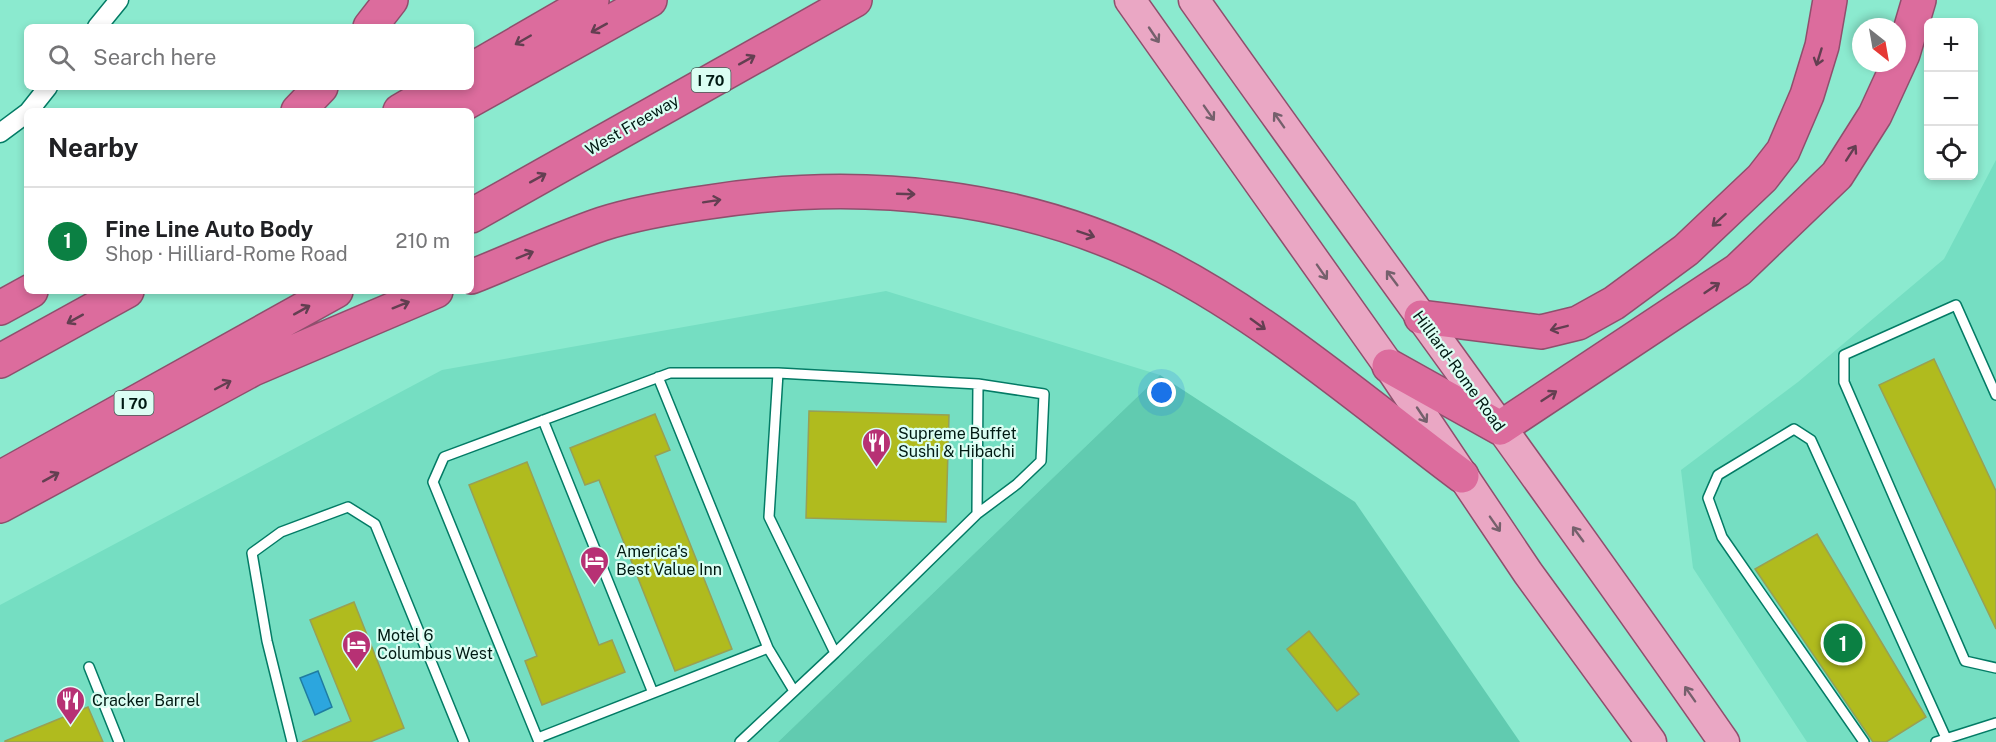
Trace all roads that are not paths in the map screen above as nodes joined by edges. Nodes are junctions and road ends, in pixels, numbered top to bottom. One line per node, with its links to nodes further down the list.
1 (119, 0): 10 (street)
2 (391, 0): 11 (highway)
3 (592, 0): 12 (highway, one-way to 12)
4 (650, 0): 19 (highway, one-way to 19)
5 (855, 0): 22 (highway, West Freeway / I 70, one-way to 5)
6 (1194, 0): 29 (main road, Hilliard-Rome Road, one-way to 6)
7 (1830, 0): 29 (highway, one-way to 29)
8 (1919, 0): 37 (highway, one-way to 8)
9 (1131, 2): 31 (main road, one-way to 31)
10 (99, 24)
11 (372, 24)
12 (474, 68)
13 (46, 90): 16 (street)
14 (318, 90): 17 (highway)
15 (436, 90): 18 (highway)
16 (31, 108)
17 (301, 108)
18 (405, 108)
19 (456, 108)
20 (24, 115): 21 (street)
21 (0, 133)
22 (474, 214)
23 (474, 276): 38 (highway, one-way to 38)
24 (25, 294): 28 (highway)
25 (122, 294): 30 (highway, one-way to 30)
26 (331, 294): 39 (highway, I 70, one-way to 26)
27 (429, 294): 40 (highway, one-way to 27)
28 (0, 308)
29 (1420, 317): 37 (main road, Hilliard-Rome Road)
30 (0, 361)
31 (1389, 366): 37 (highway); 38 (main road, one-way to 38)
32 (778, 374): 33 (lane); 34 (lane); 43 (lane)
33 (658, 377): 36 (lane); 42 (lane)
34 (978, 384): 41 (lane); 41 (lane)
35 (1996, 395): 45 (lane)
36 (543, 420): 47 (lane); 50 (lane)
37 (1500, 428): 56 (main road, Hilliard-Rome Road, one-way to 37)
38 (1462, 476): 55 (main road, one-way to 55)
39 (0, 478)
40 (0, 506)
41 (977, 514): 43 (lane)
42 (768, 648): 46 (lane); 47 (lane)
43 (836, 652): 46 (lane)
44 (89, 667): 51 (lane)
45 (1996, 668)
46 (794, 691): 54 (lane)
47 (653, 693): 50 (lane)
48 (1996, 723): 49 (lane)
49 (1946, 738): 57 (lane); 58 (lane)
50 (538, 740)
51 (118, 742)
52 (292, 742): 53 (lane)
53 (464, 742)
54 (740, 742)
55 (1651, 742)
56 (1724, 742)
57 (1864, 742)
58 (1936, 742)

